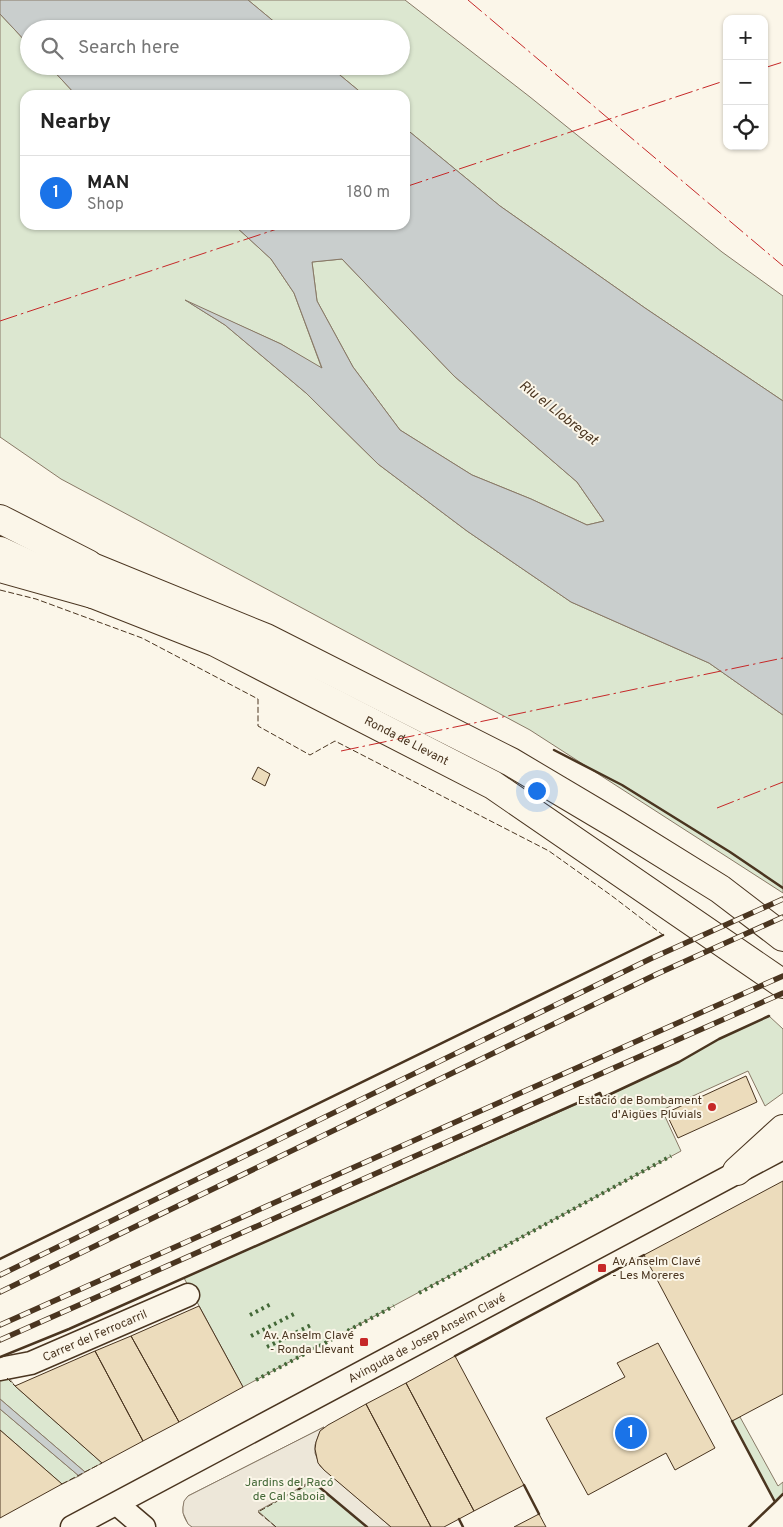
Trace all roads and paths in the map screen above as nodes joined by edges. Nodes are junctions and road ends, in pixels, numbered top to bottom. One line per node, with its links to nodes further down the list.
1 (0, 519): 4 (main road)
2 (0, 531): 4 (main road)
3 (0, 551): 6 (main road, Ronda de Llevant)
4 (88, 564): 7 (main road)
5 (0, 568): 6 (main road)
6 (93, 594): 8 (main road, Ronda de Llevant)
7 (783, 937)
8 (782, 984)
9 (783, 1129): 11 (main road)
10 (783, 1148): 11 (street, Avinguda de Josep Anselm Clavé)
11 (737, 1171): 14 (street, Avinguda de Josep Anselm Clavé)
12 (188, 1295): 13 (street, Carrer del Ferrocarril)
13 (0, 1369)
14 (118, 1504): 15 (street, Avinguda de Josep Anselm Clavé); 16 (street)
15 (72, 1527)
16 (144, 1527)

